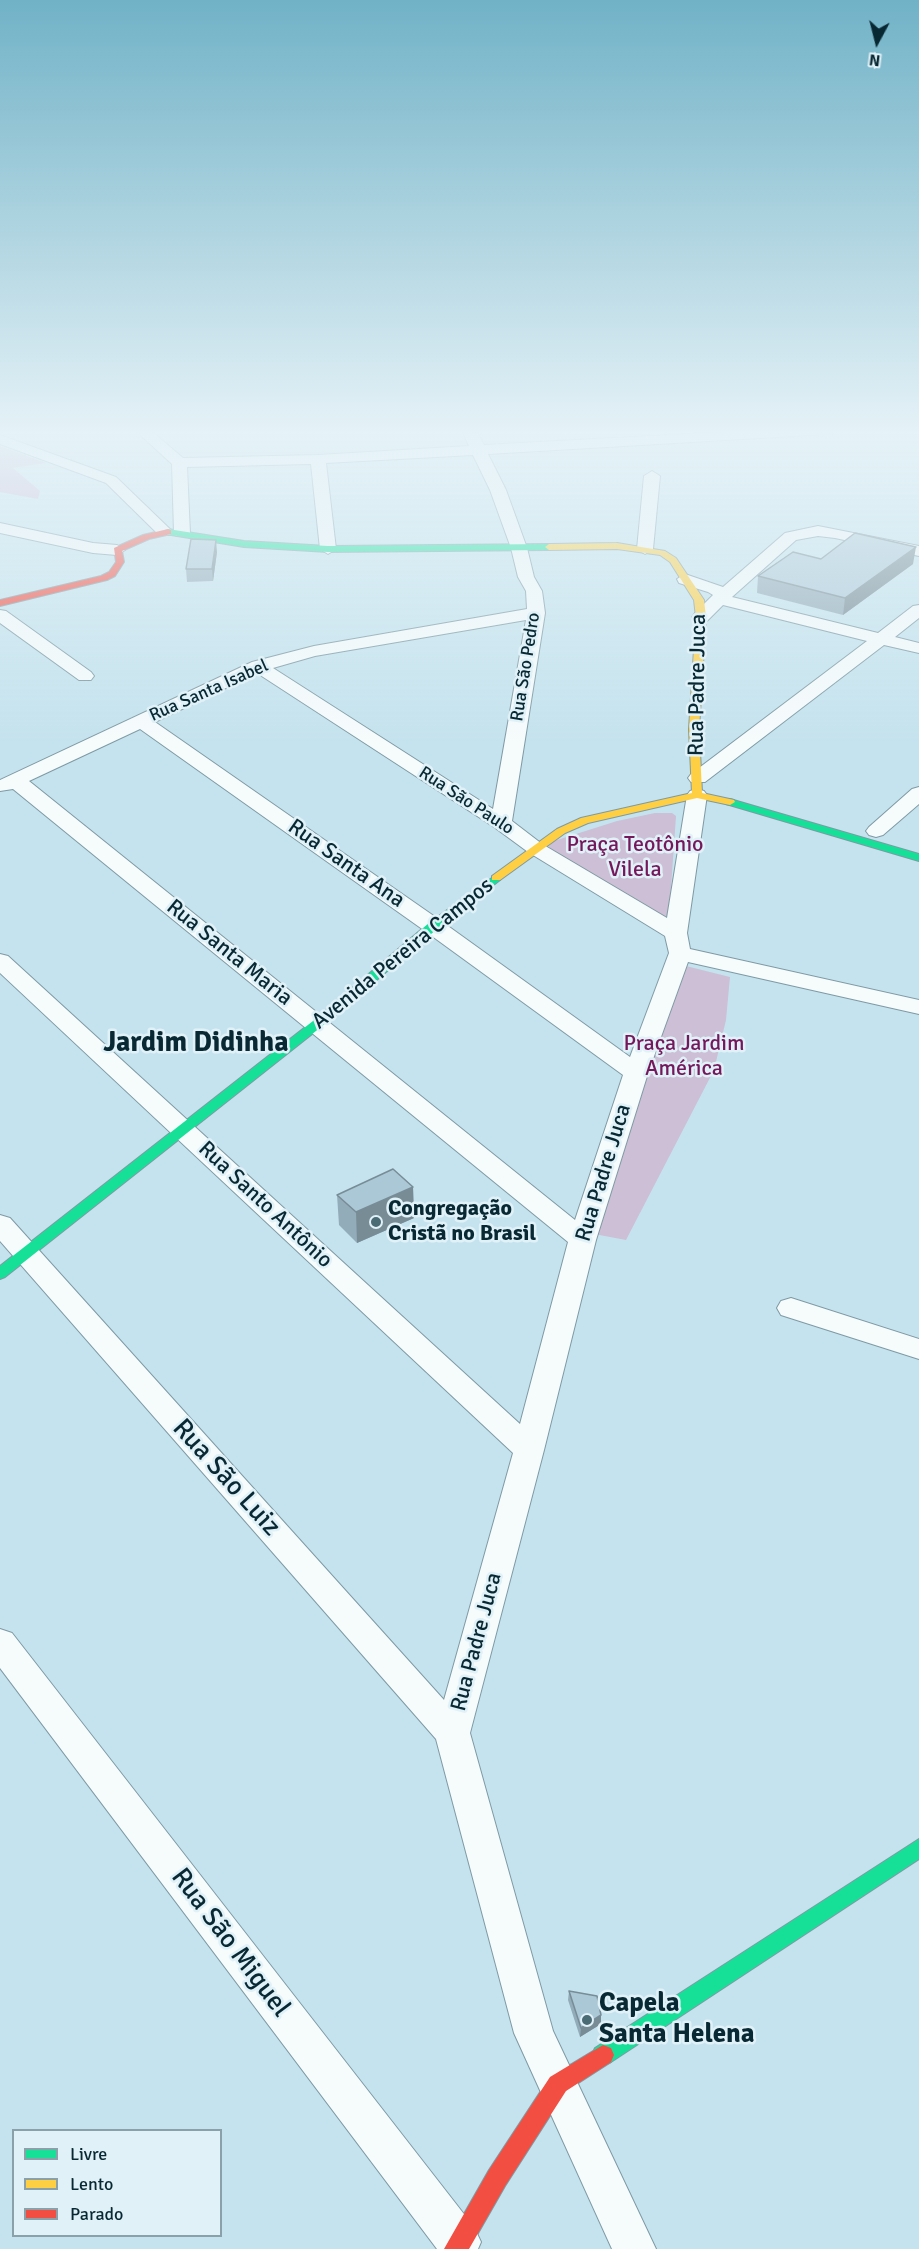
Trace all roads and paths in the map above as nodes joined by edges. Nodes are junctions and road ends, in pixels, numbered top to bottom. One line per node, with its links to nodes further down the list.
1 (32, 535): 12 (street)
2 (160, 535): 12 (main road, Rua Padre Juca)
3 (193, 535): 10 (main road, Rua Padre Juca)
4 (326, 535): 10 (street)
5 (514, 535): 9 (street, Rua São Pedro)
6 (646, 535): 11 (street)
7 (798, 535): 16 (street)
8 (844, 535): 13 (street)
9 (519, 548): 10 (main road, Rua Padre Juca); 11 (main road, Rua Padre Juca); 19 (street, Rua São Pedro)
10 (328, 549)
11 (645, 549): 15 (main road, Rua Padre Juca)
12 (117, 550): 17 (main road)
13 (919, 551)
14 (129, 575): 20 (main road)
15 (686, 579): 16 (street); 21 (main road, Rua Padre Juca)
16 (721, 597): 21 (street); 22 (street)
17 (0, 603)
18 (919, 610): 22 (street)
19 (536, 613): 24 (street, Rua Santa Isabel); 31 (street, Rua São Pedro)
20 (0, 614): 25 (street)
21 (701, 617): 28 (main road, Rua Padre Juca)
22 (881, 638): 23 (street); 28 (street)
23 (919, 648)
24 (258, 666): 26 (street, Rua Santa Isabel); 31 (street, Rua São Paulo)
25 (85, 676)
26 (142, 721): 27 (street, Rua Santa Isabel); 36 (street, Rua Santa Ana)
27 (8, 784): 40 (street, Rua Santa Maria)
28 (697, 786): 30 (main road, Avenida Pereira Campos); 30 (main road, Avenida Pereira Campos); 32 (main road); 35 (main road); 37 (street, Rua Padre Juca)
29 (919, 793): 32 (street)
30 (585, 820): 34 (main road, Avenida Pereira Campos)
31 (501, 823): 34 (street, Rua São Paulo)
32 (876, 831): 33 (main road)
33 (919, 843)
34 (535, 848): 36 (main road, Avenida Pereira Campos); 37 (street, Rua São Paulo)
35 (919, 858)
36 (434, 926): 40 (main road, Avenida Pereira Campos); 41 (street, Rua Santa Ana)
37 (678, 943): 39 (street, Rua São Paulo); 41 (street, Rua Padre Juca)
38 (0, 961): 42 (street, Rua Santo Antônio)
39 (919, 1007)
40 (317, 1024): 42 (main road, Avenida Pereira Campos); 44 (street, Rua Santa Maria)
41 (636, 1073): 44 (street, Rua Padre Juca)
42 (183, 1128): 45 (main road, Avenida Pereira Campos); 49 (street, Rua Santo Antônio)
43 (0, 1224): 45 (street, Rua São Luiz)
44 (582, 1240): 49 (street, Rua Padre Juca)
45 (26, 1252): 46 (main road, Avenida Pereira Campos); 51 (street, Rua São Luiz)
46 (0, 1274)
47 (791, 1308): 48 (street)
48 (919, 1349)
49 (530, 1450): 51 (street, Rua Padre Juca)
50 (0, 1643): 54 (street, Rua São Miguel)
51 (452, 1733): 53 (street, Rua Padre Juca)
52 (919, 1848): 53 (main road)
53 (558, 2084): 54 (main road); 55 (street, Rua Padre Juca)
54 (458, 2246)
55 (634, 2249)

